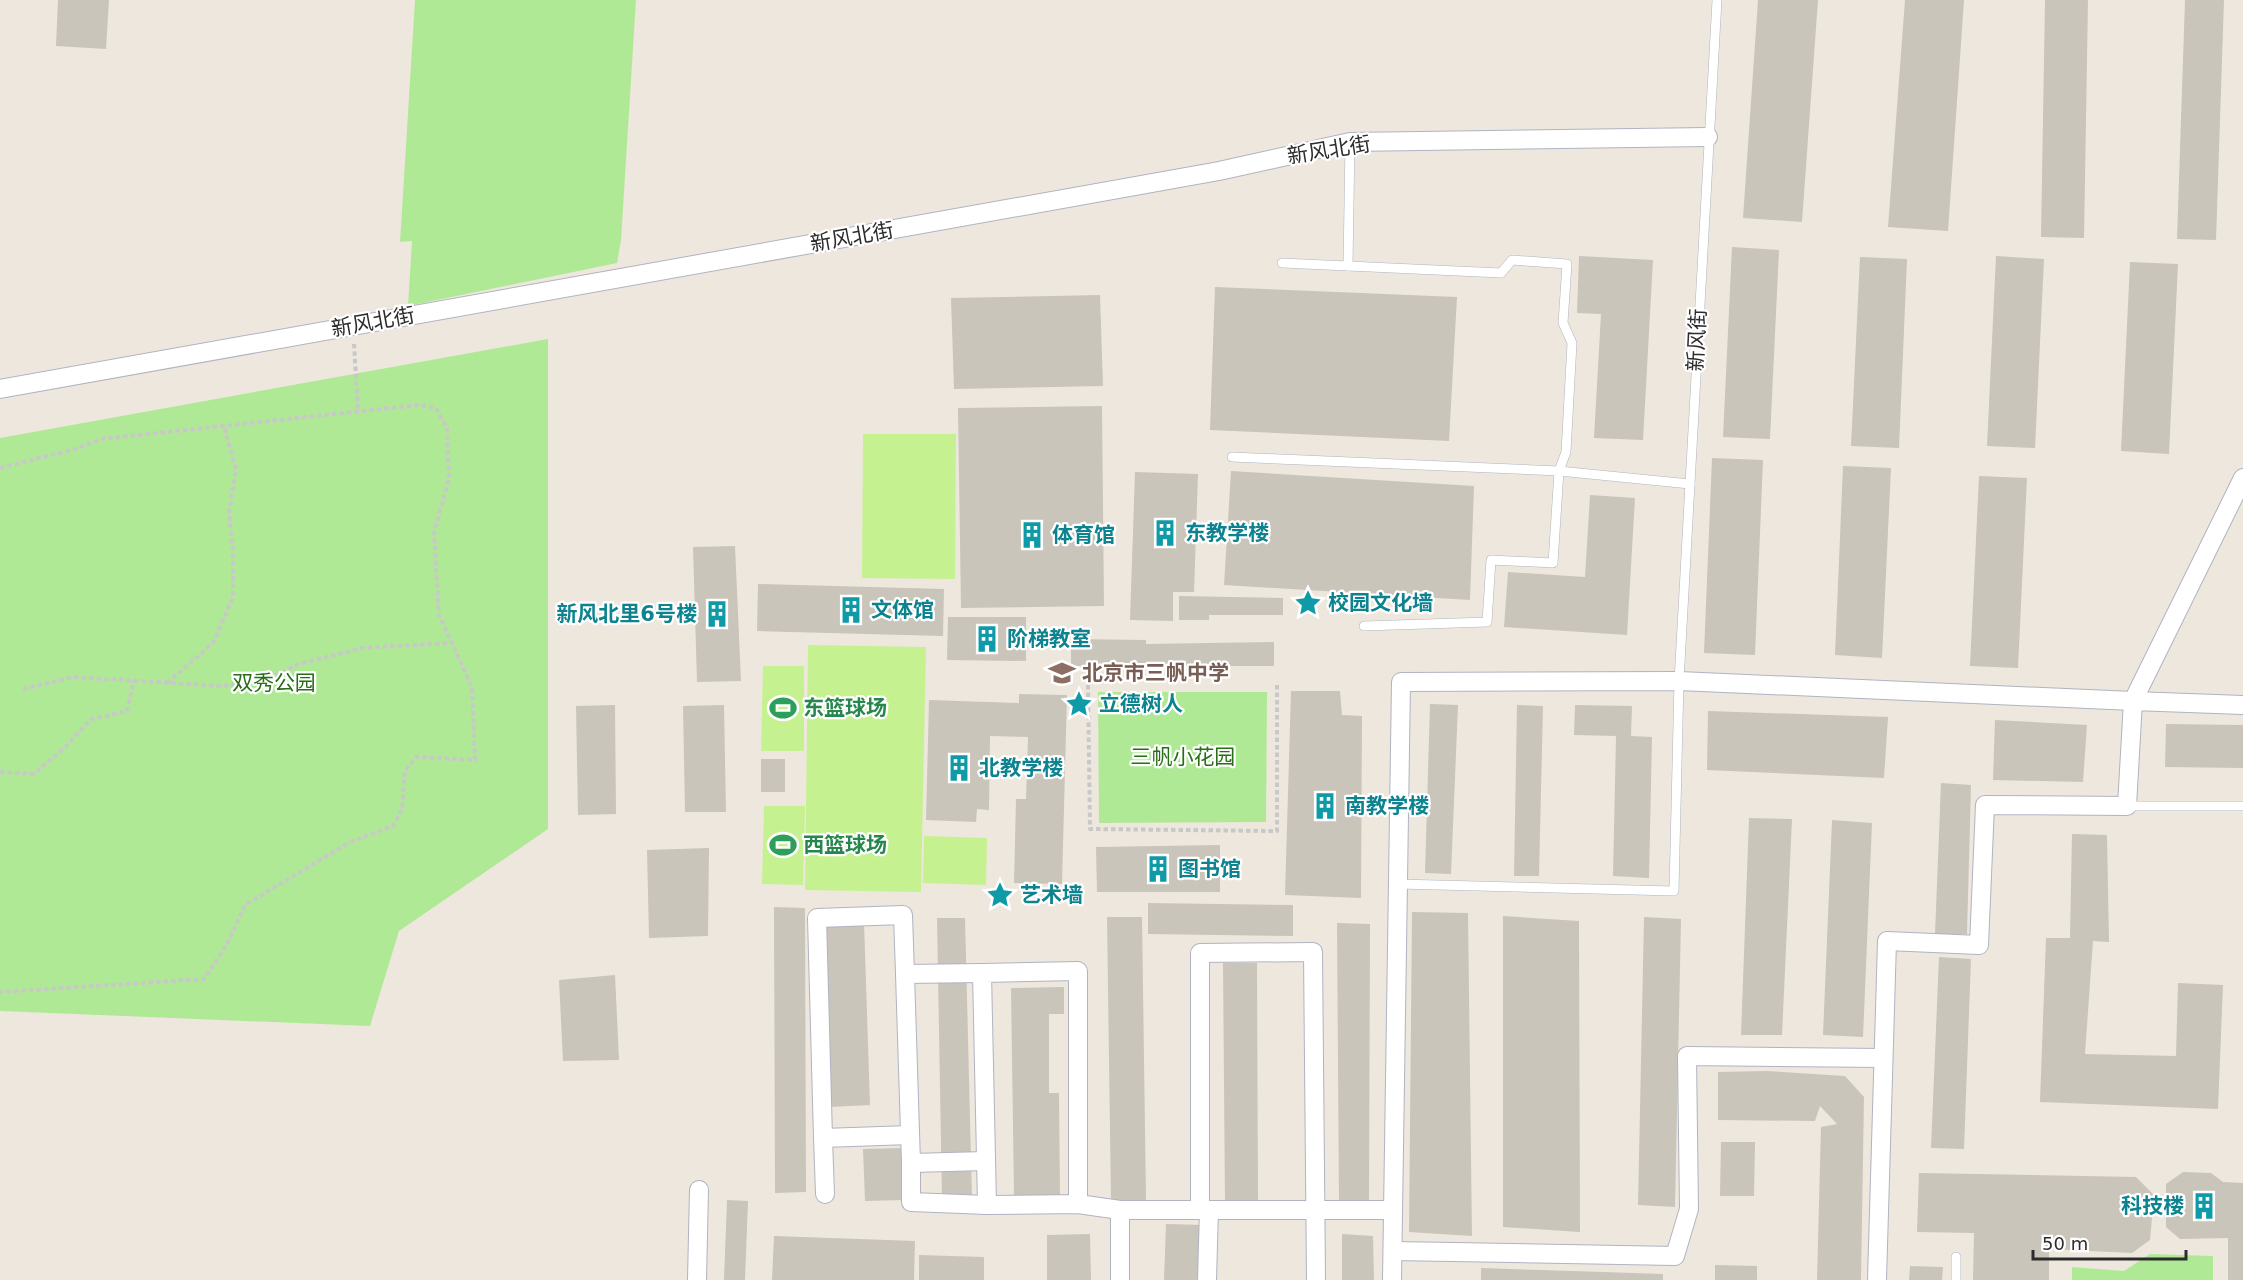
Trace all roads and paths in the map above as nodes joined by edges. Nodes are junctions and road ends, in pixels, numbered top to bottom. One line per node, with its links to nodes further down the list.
1 (1716, 0): 2 (lane, 新风街)
2 (1708, 137): 3 (street, 新风北街); 14 (lane, 新风街)
3 (1350, 142): 5 (lane); 6 (street, 新风北街)
4 (1282, 263): 5 (lane)
5 (1348, 266): 12 (lane)
6 (354, 326): 7 (street, 新风北街); 8 (path)
7 (0, 389)
8 (358, 411): 9 (path); 16 (path)
9 (224, 427): 11 (path); 19 (path)
10 (1232, 457): 12 (lane)
11 (0, 468)
12 (1559, 471): 14 (lane); 15 (lane)
13 (2243, 478): 23 (street)
14 (1690, 484): 18 (lane, 新风街)
15 (1365, 626)
16 (452, 643): 19 (path); 31 (path)
17 (134, 680): 19 (path); 22 (path); 25 (path)
18 (1680, 681): 23 (street); 28 (street); 28 (lane, 新风街)
19 (167, 683)
20 (1277, 683): 21 (path)
21 (1088, 685)
22 (23, 689)
23 (2133, 701): 24 (street); 26 (street)
24 (2243, 705)
25 (0, 771)
26 (2127, 806): 27 (lane); 32 (street)
27 (2243, 806)
28 (1398, 884): 43 (street)
29 (982, 973): 30 (street); 35 (street); 39 (street)
30 (905, 974): 33 (street); 34 (street)
31 (0, 992)
32 (1883, 1058): 45 (street); 52 (street)
33 (910, 1135): 34 (street); 36 (street)
34 (823, 1138): 38 (street)
35 (986, 1161): 36 (street); 40 (street)
36 (911, 1163): 40 (street)
37 (699, 1190): 47 (street)
38 (825, 1194)
39 (1078, 1204): 40 (street); 41 (street)
40 (987, 1205)
41 (1120, 1210): 42 (street); 48 (street)
42 (1204, 1210): 44 (street); 44 (street); 49 (street)
43 (1393, 1210): 44 (street); 45 (street)
44 (1316, 1211): 50 (street)
45 (1393, 1251): 51 (street)
46 (1956, 1257): 53 (lane)
47 (697, 1280)
48 (1120, 1280)
49 (1207, 1280)
50 (1316, 1280)
51 (1392, 1280)
52 (1877, 1280)
53 (1956, 1280)

